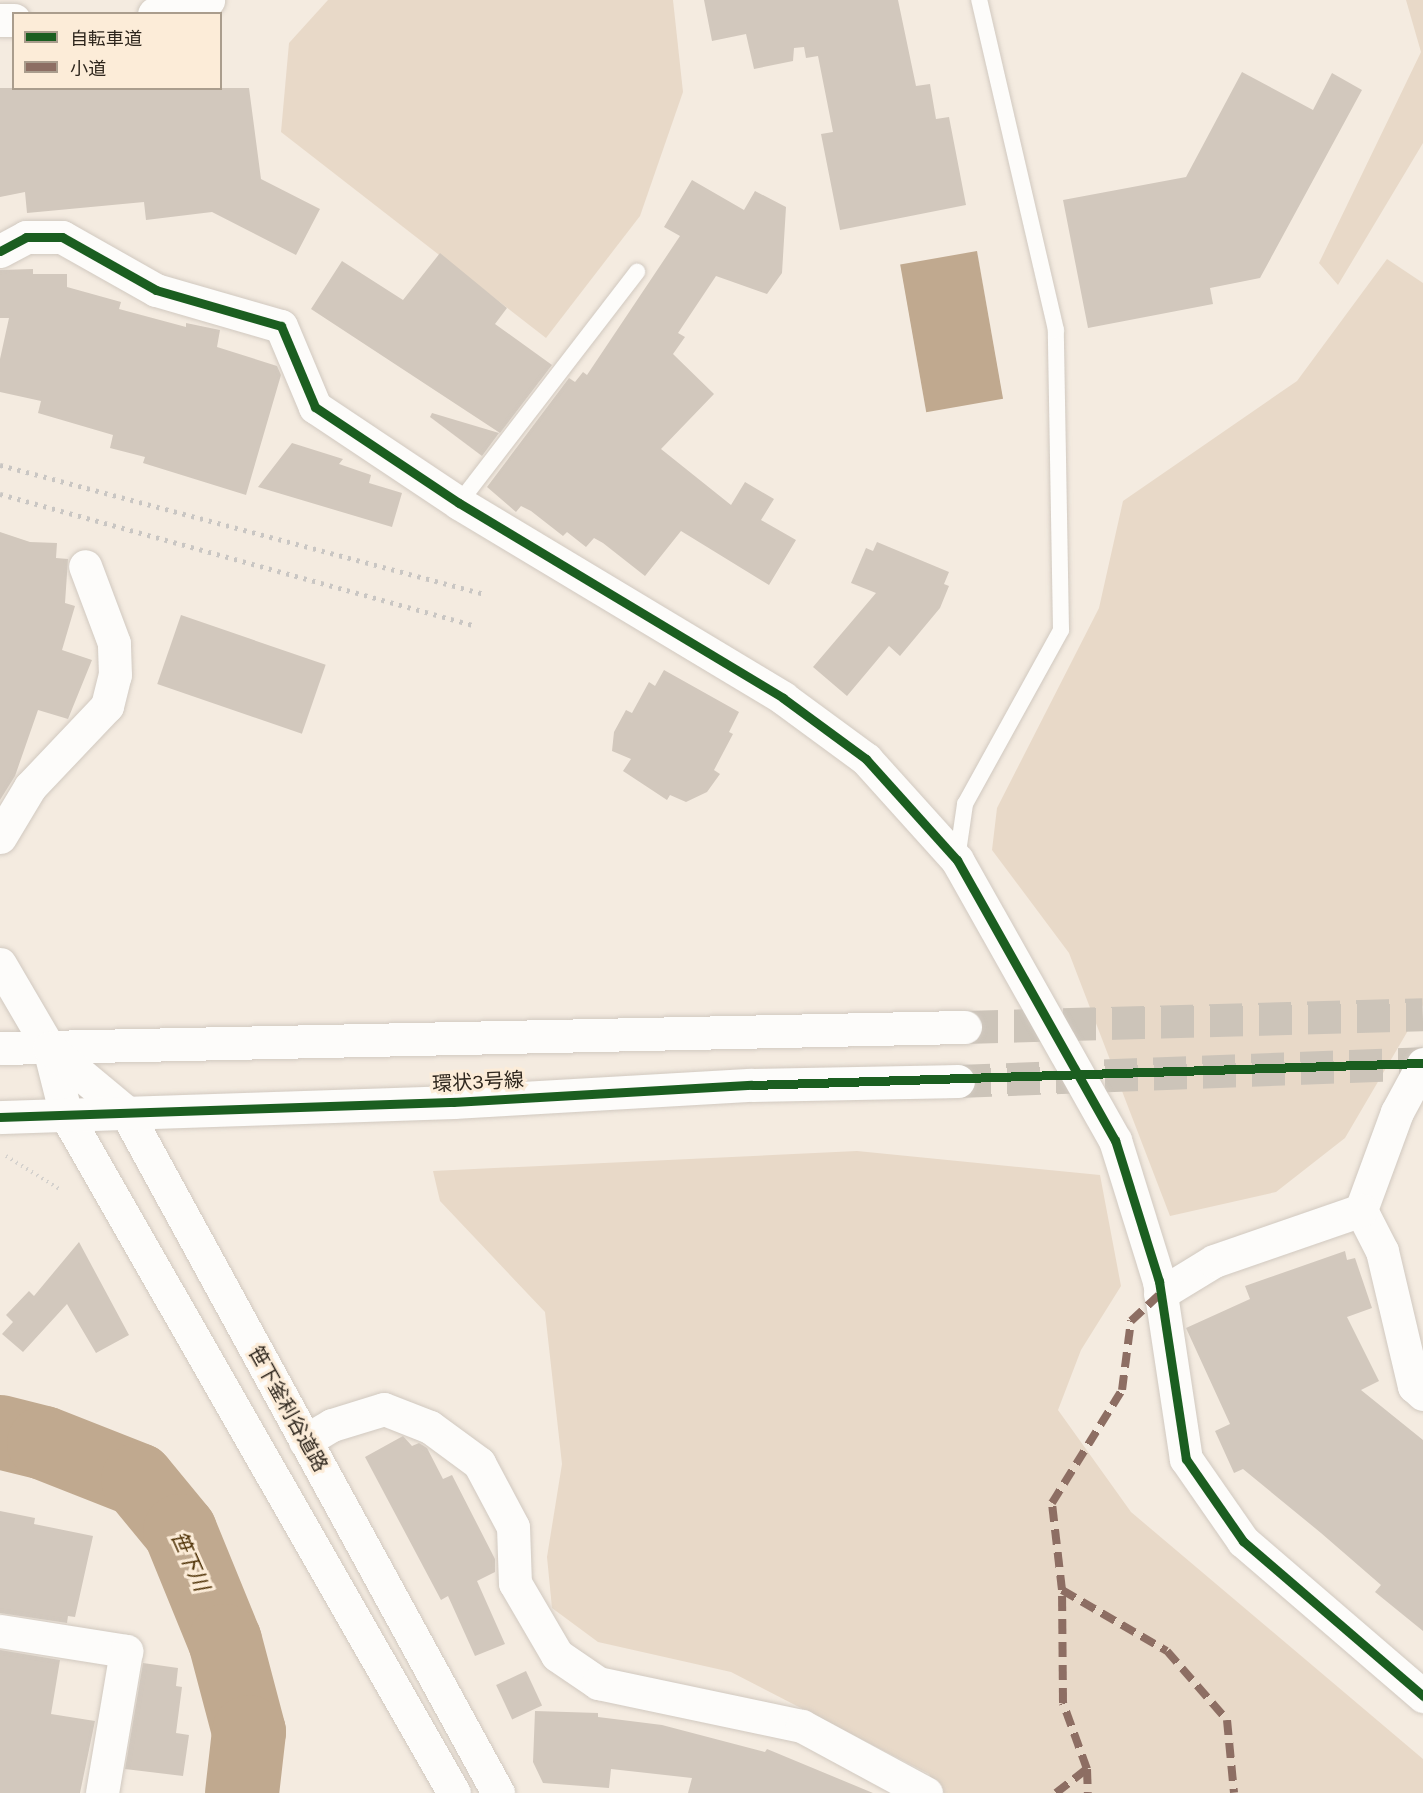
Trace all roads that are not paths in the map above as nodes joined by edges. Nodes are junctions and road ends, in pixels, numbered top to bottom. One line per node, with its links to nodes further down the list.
1 (208, 0): 3 (street)
2 (979, 0): 9 (lane)
3 (162, 12)
4 (0, 251): 6 (street)
5 (637, 272): 6 (lane)
6 (459, 503): 9 (street)
7 (85, 566): 8 (street)
8 (0, 837)
9 (957, 860): 20 (street)
10 (0, 964): 13 (street, 笹下釜利谷道路)
11 (965, 1027): 13 (street)
12 (0, 1048): 13 (street)
13 (49, 1048): 16 (street, 笹下釜利谷道路); 17 (street, 笹下釜利谷道路)
14 (1423, 1064): 19 (street)
15 (958, 1081): 16 (street, 環状3号線)
16 (126, 1112): 17 (street, 環状3号線); 22 (street, 笹下釜利谷道路)
17 (66, 1115): 18 (street, 環状3号線); 26 (street, 笹下釜利谷道路)
18 (0, 1117)
19 (1361, 1210): 20 (street); 21 (street)
20 (1160, 1294): 24 (street)
21 (1423, 1394)
22 (306, 1442): 27 (street, 笹下釜利谷道路); 28 (street)
23 (0, 1631): 25 (street)
24 (1423, 1696)
25 (102, 1793)
26 (454, 1793)
27 (498, 1793)
28 (926, 1793)

